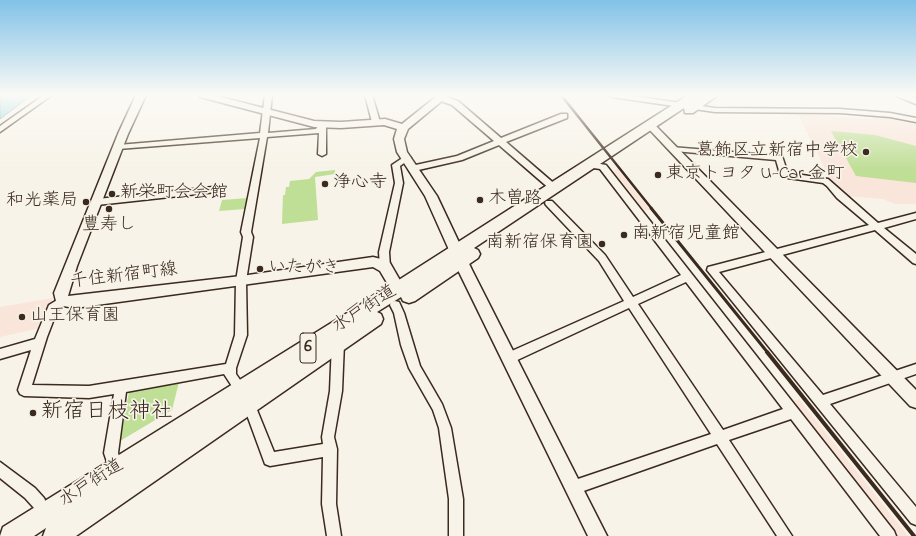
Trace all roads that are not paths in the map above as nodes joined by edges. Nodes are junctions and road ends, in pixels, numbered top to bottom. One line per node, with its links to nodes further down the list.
1 (14, 120): 14 (street)
2 (130, 120): 17 (main road, 千住新宿町線)
3 (266, 120): 15 (street)
4 (302, 120): 11 (main road)
5 (413, 120): 12 (main road)
6 (473, 120): 16 (street)
7 (554, 120): 16 (street)
8 (663, 120): 13 (highway, 水戸街道 / 6)
9 (666, 120): 13 (highway, 水戸街道 / 6)
10 (376, 122): 11 (main road); 12 (main road)
11 (323, 125): 15 (street); 19 (street)
12 (403, 128): 20 (main road)
13 (654, 128): 18 (main road); 21 (highway, 水戸街道 / 6)
14 (0, 130)
15 (264, 135): 17 (street); 33 (street)
16 (499, 142): 22 (street); 24 (street)
17 (118, 147): 25 (main road, 千住新宿町線)
18 (674, 149): 27 (street); 28 (main road)
19 (322, 154)
20 (407, 158): 22 (main road); 31 (street)
21 (596, 166): 24 (highway, 水戸街道 / 6); 32 (street)
22 (414, 168): 29 (main road)
23 (213, 190): 25 (street)
24 (552, 196): 29 (highway, 水戸街道 / 6); 36 (street)
25 (97, 202): 35 (main road, 千住新宿町線)
26 (916, 216): 27 (street)
27 (876, 227): 28 (street); 30 (street)
28 (775, 254): 43 (main road); 47 (street)
29 (459, 256): 34 (highway, 水戸街道 / 6); 40 (main road)
30 (916, 260)
31 (385, 267): 33 (main road, 千住新宿町線); 34 (main road)
32 (687, 277): 36 (street); 48 (street)
33 (241, 281): 35 (main road, 千住新宿町線); 41 (street)
34 (396, 297): 37 (highway, 水戸街道 / 6); 45 (highway, 水戸街道 / 6); 59 (street)
35 (62, 301): 38 (street)
36 (631, 303): 40 (street); 49 (street)
37 (338, 343): 45 (highway, 水戸街道 / 6); 50 (street)
38 (39, 344): 39 (street); 44 (street)
39 (0, 354)
40 (509, 358): 53 (main road)
41 (230, 368): 44 (street); 45 (street)
42 (916, 369): 43 (street)
43 (893, 377): 46 (main road); 47 (street)
44 (121, 387): 52 (street)
45 (245, 397): 50 (street); 52 (highway, 水戸街道 / 6); 57 (highway, 水戸街道 / 6)
46 (916, 401)
47 (820, 402): 55 (street)
48 (793, 412): 49 (street); 62 (street)
49 (719, 437): 53 (street); 61 (street)
50 (330, 448): 58 (street)
51 (0, 469): 54 (street)
52 (116, 469): 54 (highway, 水戸街道 / 6)
53 (575, 487): 60 (main road)
54 (45, 515): 56 (highway, 水戸街道 / 6)
55 (916, 518)
56 (18, 532)
57 (58, 535)
58 (334, 536)
59 (456, 536)
60 (598, 536)
61 (785, 536)
62 (889, 536)

